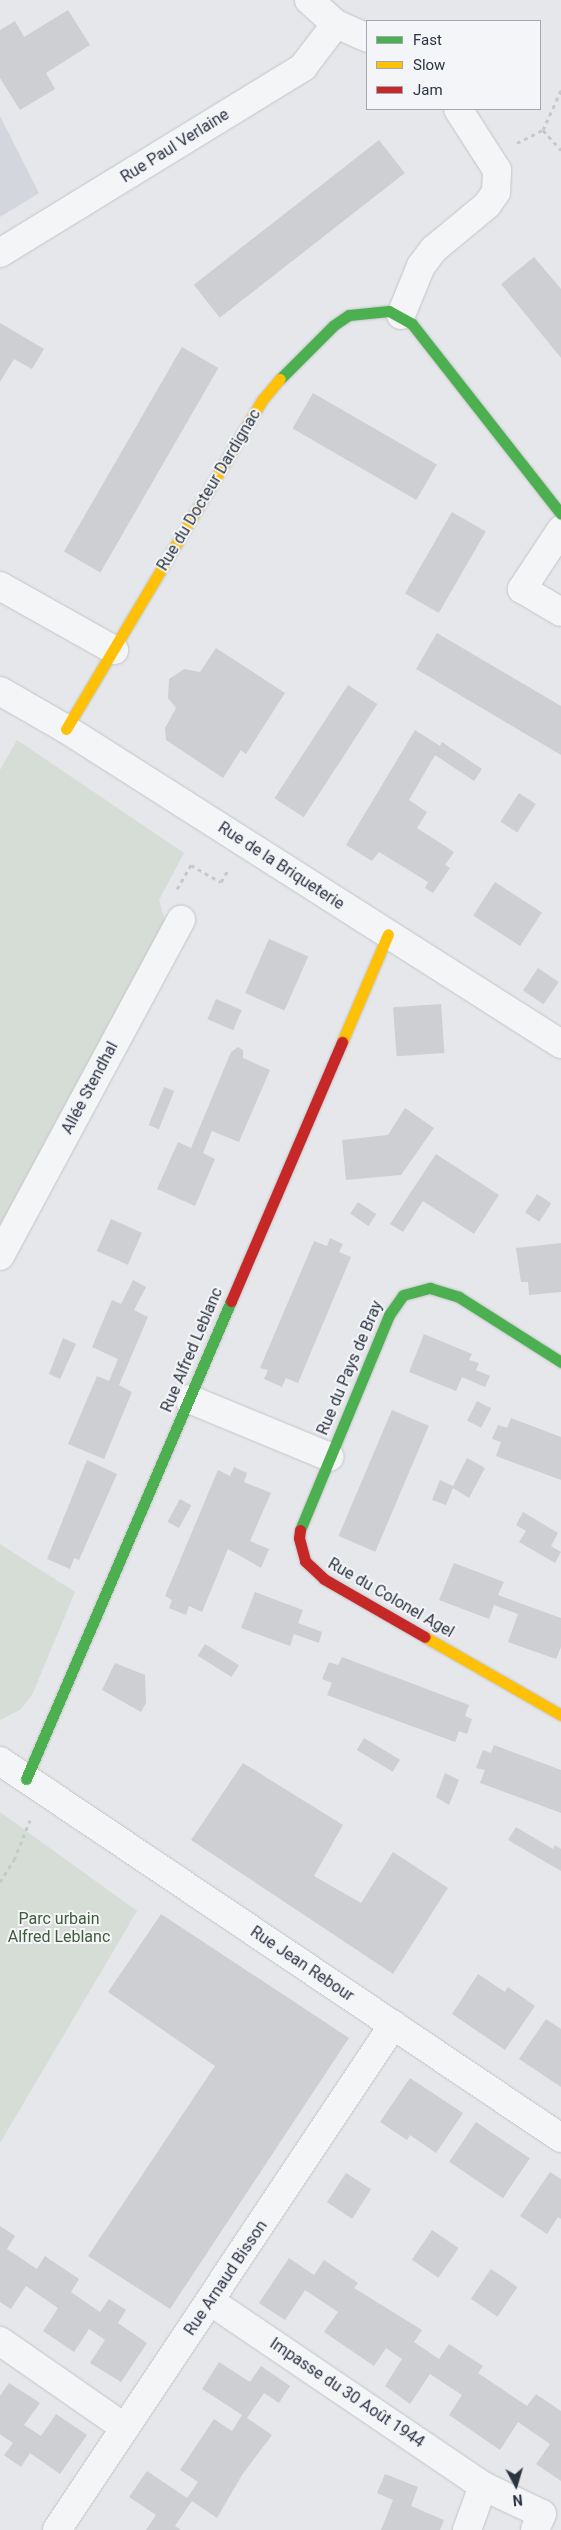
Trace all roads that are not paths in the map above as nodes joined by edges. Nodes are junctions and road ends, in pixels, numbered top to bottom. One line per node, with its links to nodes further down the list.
1 (326, 9): 2 (street); 4 (street, Rue Paul Verlaine)
2 (366, 37)
3 (459, 110): 5 (street)
4 (0, 253)
5 (400, 315): 6 (street); 10 (street, Rue du Docteur Dardignac)
6 (561, 514)
7 (561, 530): 9 (street)
8 (0, 586): 10 (street)
9 (561, 612)
10 (114, 650): 12 (street, Rue du Docteur Dardignac)
11 (0, 691): 12 (street, Rue de la Briqueterie)
12 (66, 729): 14 (street, Rue de la Briqueterie)
13 (177, 907): 16 (street, Allée Stendhal)
14 (388, 934): 15 (street, Rue de la Briqueterie); 18 (street, Rue Alfred Leblanc)
15 (561, 1044)
16 (0, 1256)
17 (561, 1362): 19 (street, Rue du Pays de Bray)
18 (189, 1399): 19 (street); 22 (street, Rue Alfred Leblanc)
19 (330, 1457): 20 (street, Rue du Colonel Agel)
20 (561, 1715)
21 (0, 1761): 22 (street, Rue Jean Rebour)
22 (34, 1784): 23 (street, Rue Jean Rebour)
23 (393, 2025): 24 (street, Rue Jean Rebour); 25 (street, Rue Arnaud Bisson)
24 (561, 2138)
25 (210, 2301): 27 (street, Rue Arnaud Bisson); 28 (street, Impasse du 30 Août 1944)
26 (0, 2341): 27 (street)
27 (125, 2428): 29 (street, Rue Arnaud Bisson)
28 (483, 2486): 30 (street); 31 (street, Impasse du 30 Août 1944)
29 (57, 2530)
30 (467, 2530)
31 (535, 2530)

